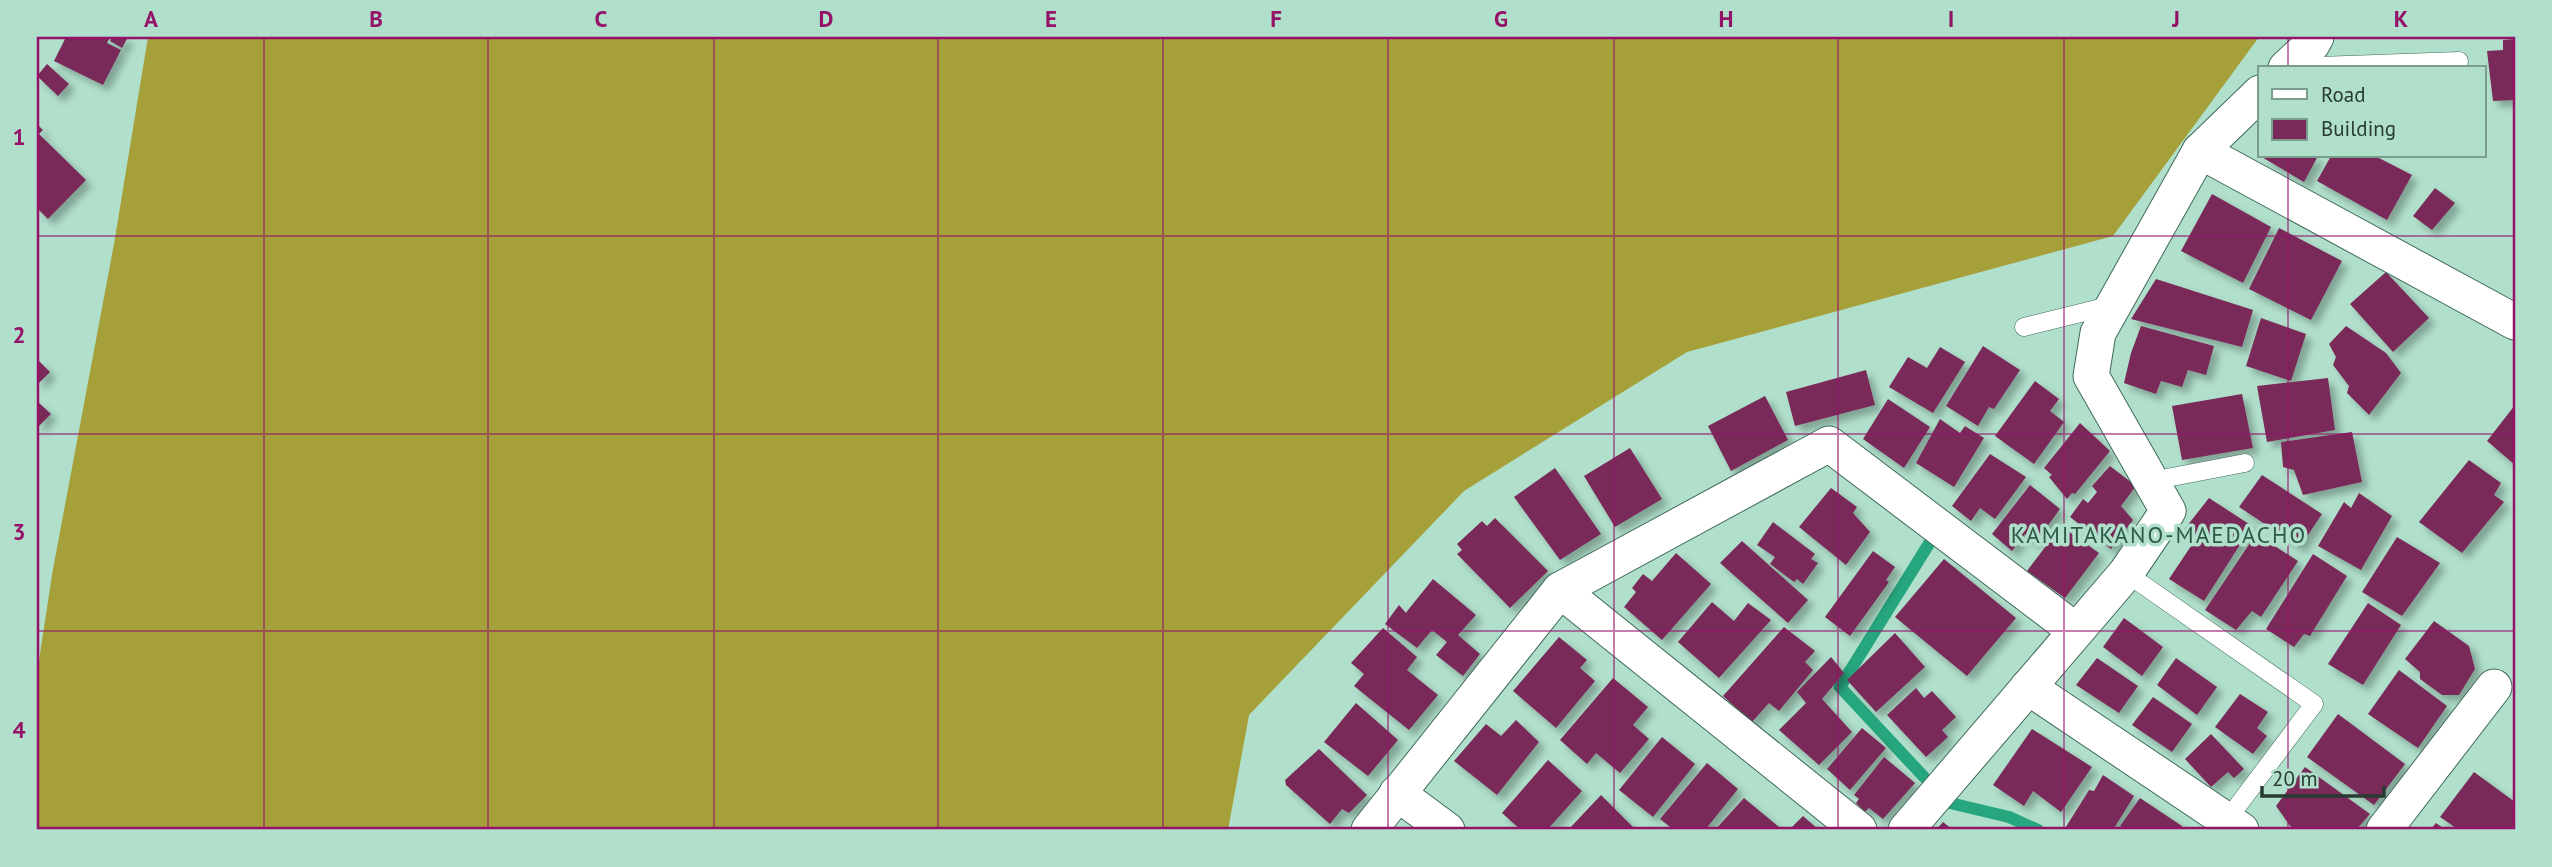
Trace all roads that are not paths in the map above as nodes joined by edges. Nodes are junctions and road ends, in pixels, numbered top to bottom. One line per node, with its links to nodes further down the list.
1 (2316, 37): 3 (street)
2 (2459, 61): 4 (lane)
3 (2288, 66)
4 (2335, 66)
5 (2258, 95): 6 (street)
6 (2200, 151): 7 (street); 8 (street)
7 (2113, 304): 9 (lane); 11 (street)
8 (2515, 322)
9 (2024, 327)
10 (2245, 463): 11 (lane)
11 (2151, 481): 12 (street)
12 (2126, 573): 14 (street); 18 (lane)
13 (1560, 590): 14 (street); 17 (street); 21 (street)
14 (2076, 631): 15 (street)
15 (2028, 687): 18 (street); 22 (street)
16 (2494, 687): 23 (street)
17 (1397, 793): 19 (street); 20 (street)
18 (2234, 825)
19 (1369, 830)
20 (1447, 830)
21 (1858, 830)
22 (1906, 830)
23 (2384, 830)

